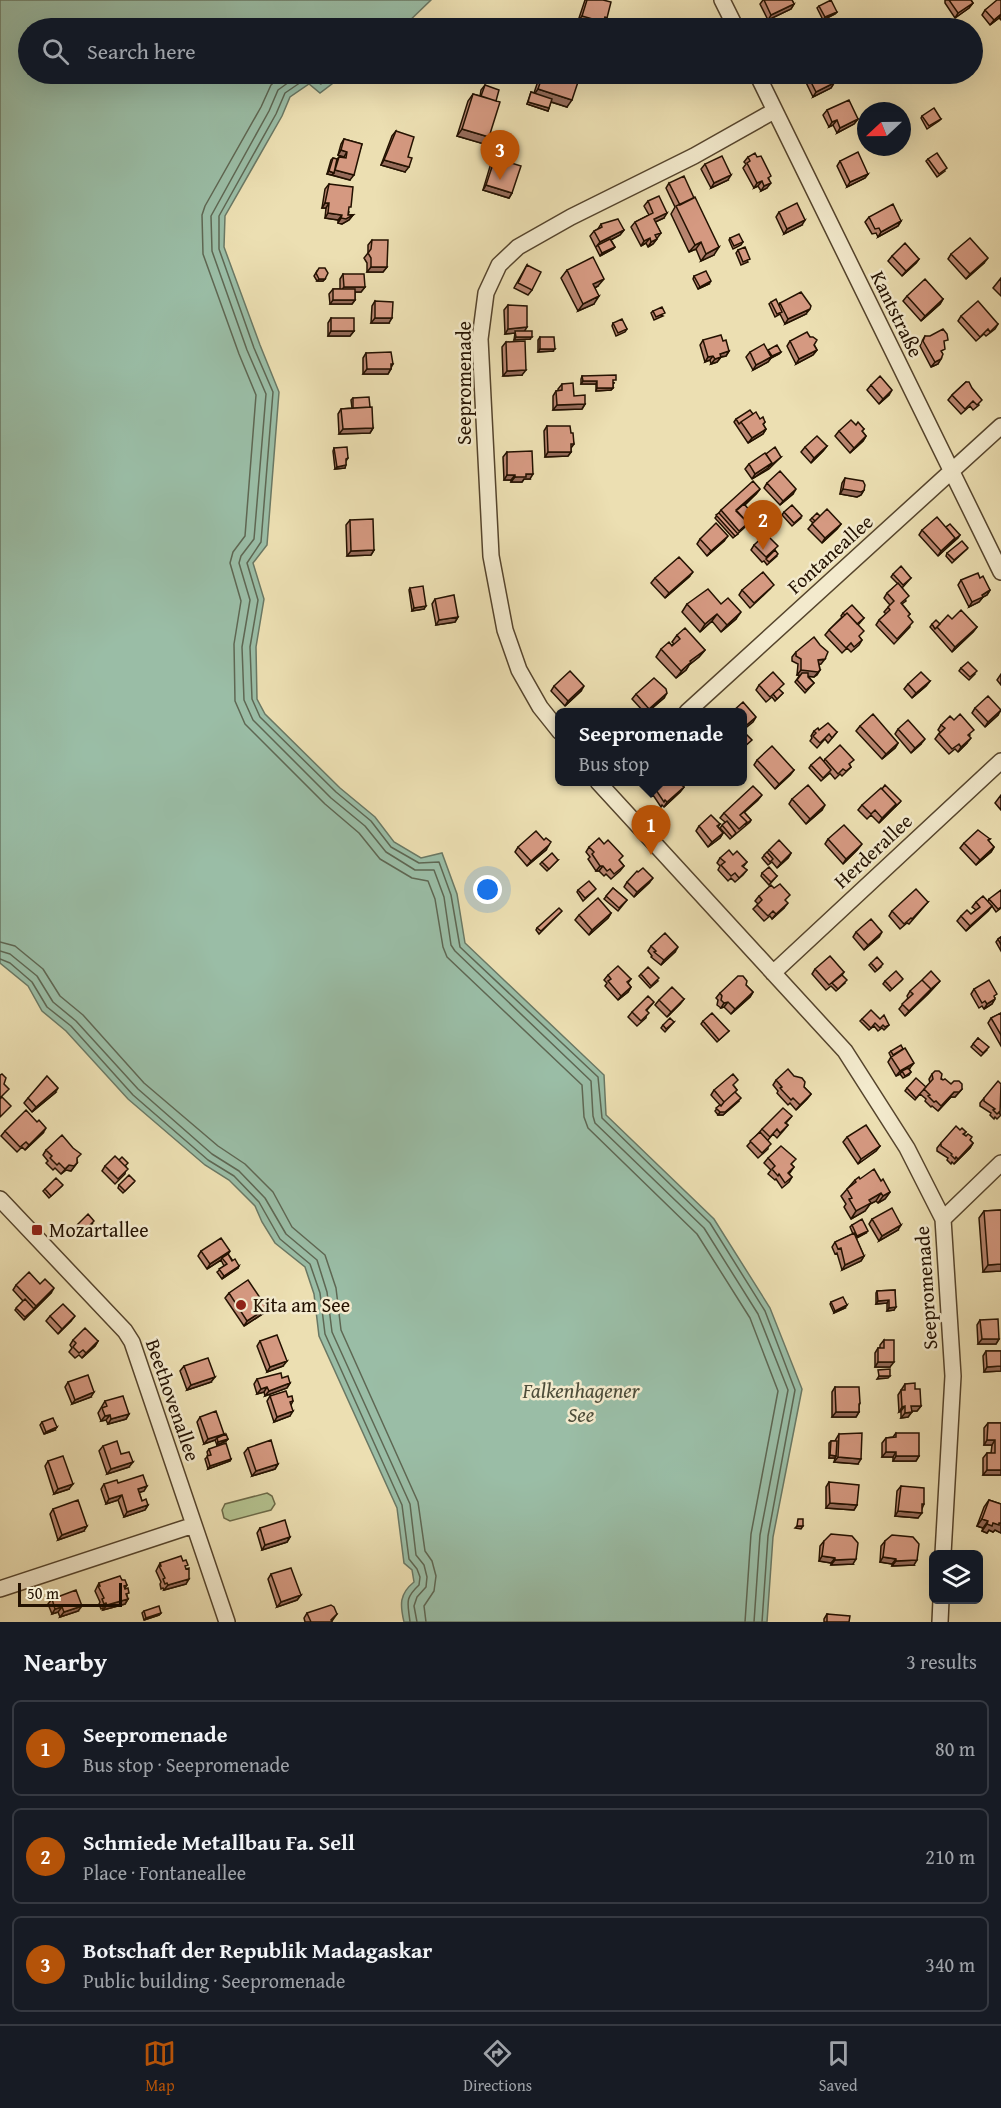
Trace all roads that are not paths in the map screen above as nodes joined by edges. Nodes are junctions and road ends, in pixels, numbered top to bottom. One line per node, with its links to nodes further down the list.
1 (722, 0): 2 (street)
2 (731, 18)
3 (762, 84): 4 (street, Kantstraße)
4 (774, 111): 6 (street, Kantstraße); 9 (street, Seepromenade)
5 (1001, 426): 6 (street, Fontaneallee)
6 (952, 472): 7 (street, Kantstraße); 8 (street, Fontaneallee)
7 (1001, 572)
8 (691, 708)
9 (555, 726)
10 (1001, 761): 12 (street, Herderallee)
11 (607, 786): 12 (street, Seepromenade)
12 (773, 972): 15 (street, Seepromenade)
13 (1001, 1163): 15 (street)
14 (0, 1199): 16 (street, Beethovenallee)
15 (943, 1219): 17 (street, Seepromenade)
16 (194, 1525): 18 (street); 20 (street, Beethovenallee)
17 (943, 1550)
18 (0, 1589)
19 (941, 1604): 21 (street)
20 (227, 1622)
21 (940, 1622)

